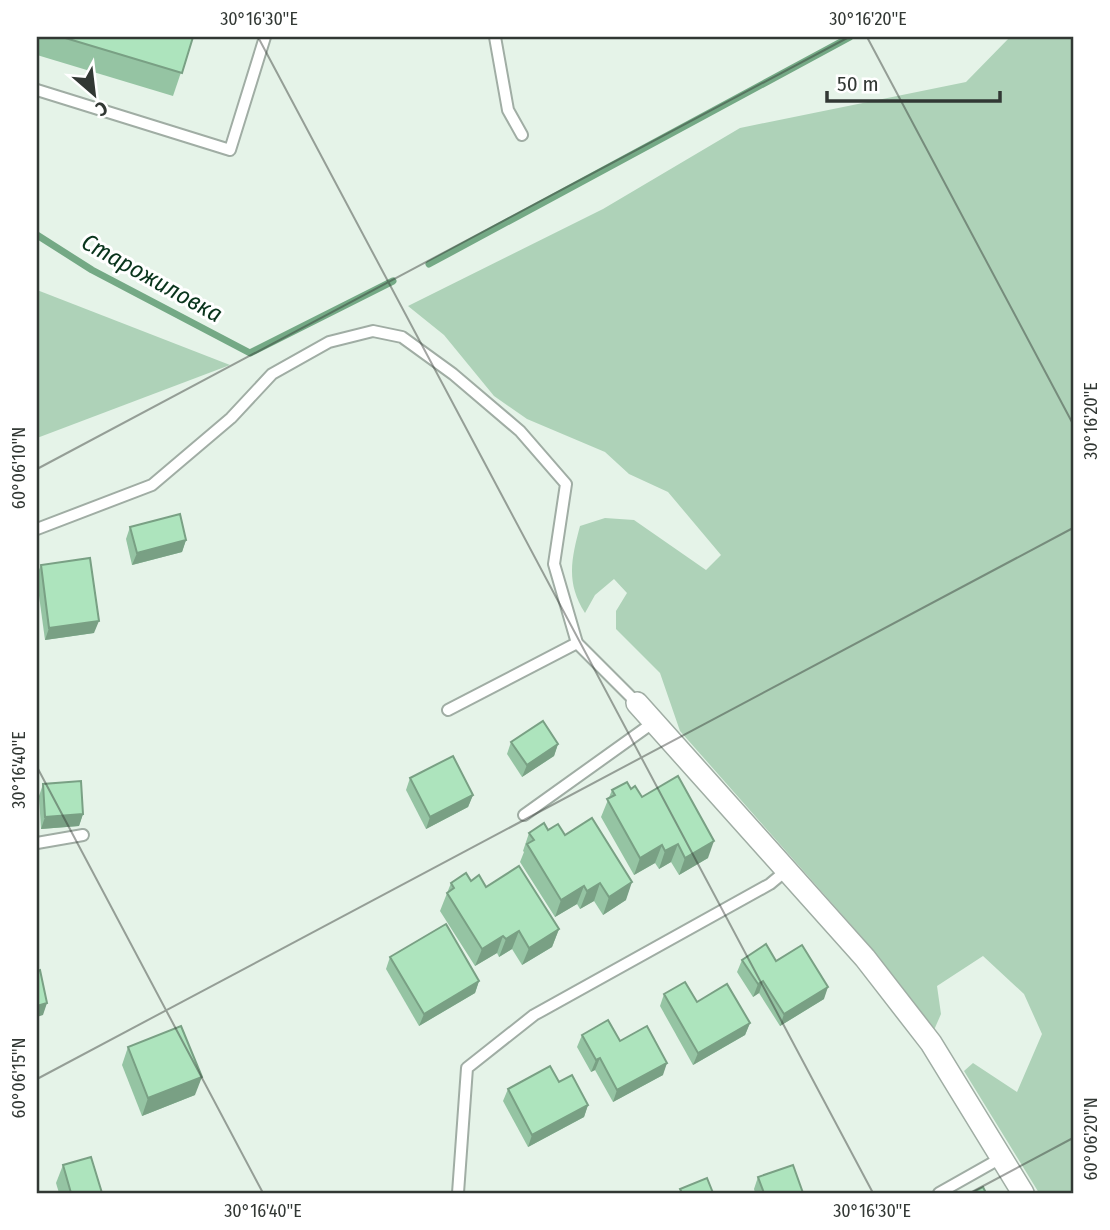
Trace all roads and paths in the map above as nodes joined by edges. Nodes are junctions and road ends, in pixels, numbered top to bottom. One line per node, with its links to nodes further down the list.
1 (265, 37): 3 (lane)
2 (495, 37): 4 (lane)
3 (37, 90)
4 (523, 135)
5 (37, 529): 6 (lane)
6 (577, 643): 7 (lane); 8 (lane)
7 (637, 703): 9 (street)
8 (448, 710)
9 (654, 722): 10 (lane); 13 (street)
10 (524, 815)
11 (83, 835): 12 (lane)
12 (37, 843)
13 (788, 869): 14 (street); 15 (lane)
14 (1001, 1158): 16 (lane); 17 (street)
15 (458, 1193)
16 (939, 1193)
17 (1023, 1193)

